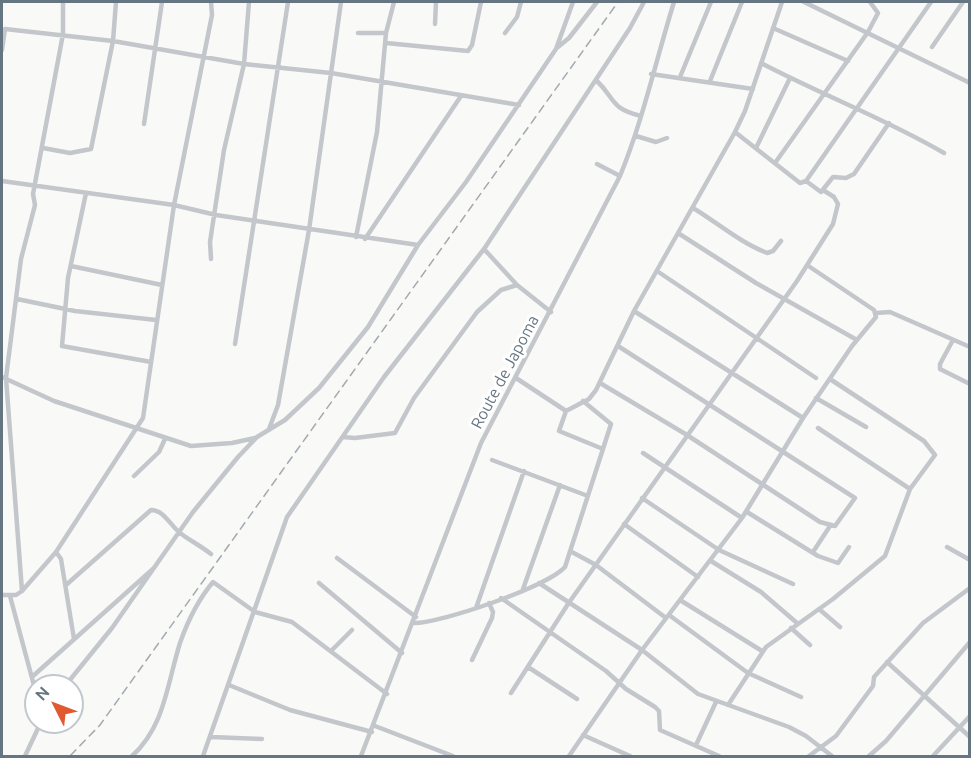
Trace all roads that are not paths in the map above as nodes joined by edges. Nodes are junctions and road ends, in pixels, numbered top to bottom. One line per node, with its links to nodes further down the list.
1 (63, 2): 29 (street)
2 (116, 2): 30 (street)
3 (162, 2): 34 (street)
4 (211, 2): 37 (street)
5 (249, 2): 40 (street)
6 (288, 2): 41 (street)
7 (341, 2): 42 (street)
8 (394, 2): 27 (street)
9 (436, 2): 23 (street)
10 (481, 2): 31 (street)
11 (521, 2): 28 (street)
12 (573, 2): 35 (street)
13 (597, 2): 35 (street)
14 (644, 2): 46 (street)
15 (674, 2): 43 (street, Route de Japoma)
16 (711, 2): 44 (street)
17 (742, 2): 47 (street)
18 (782, 2): 24 (street)
19 (804, 2): 25 (street)
20 (870, 2): 25 (street)
21 (931, 2): 32 (street)
22 (963, 2): 33 (street)
23 (435, 24)
24 (773, 27): 38 (street); 39 (street)
25 (868, 32): 32 (street); 38 (street)
26 (358, 33): 27 (street)
27 (386, 33): 31 (street)
28 (504, 33)
29 (63, 34): 30 (street); 36 (street); 61 (street)
30 (113, 41): 34 (street); 61 (street)
31 (386, 43): 48 (street)
32 (897, 46): 49 (street); 54 (street)
33 (932, 47)
34 (156, 48): 37 (street); 57 (street)
35 (556, 49): 53 (street)
36 (2, 50)
37 (204, 57): 40 (street); 72 (street)
38 (848, 61): 51 (street)
39 (761, 63): 45 (street); 50 (street)
40 (244, 64): 41 (street); 74 (street)
41 (277, 67): 42 (street); 75 (street)
42 (331, 73): 48 (street); 76 (street)
43 (651, 74): 44 (street); 55 (street, Route de Japoma)
44 (680, 77): 47 (street)
45 (790, 78): 51 (street); 62 (street)
46 (596, 80): 55 (street); 82 (street)
47 (710, 81): 50 (street)
48 (382, 82): 52 (street); 78 (street)
49 (969, 82)
50 (753, 89): 58 (street)
51 (824, 94): 54 (street); 64 (street)
52 (461, 96): 53 (street); 79 (street)
53 (519, 105): 81 (street)
54 (856, 110): 56 (street); 67 (street)
55 (641, 116): 59 (street, Route de Japoma)
56 (889, 123): 63 (street); 70 (street)
57 (144, 124)
58 (735, 132): 62 (street); 73 (street)
59 (636, 136): 60 (street); 66 (street, Route de Japoma)
60 (667, 138)
61 (43, 148): 69 (street)
62 (756, 148): 64 (street)
63 (944, 153)
64 (775, 163): 67 (street)
65 (597, 164): 66 (street)
66 (620, 176): 93 (street, Route de Japoma)
67 (806, 181): 70 (street)
68 (2, 182): 69 (street)
69 (37, 187): 71 (street); 90 (street)
70 (823, 190): 84 (street)
71 (86, 193): 72 (street); 85 (street)
72 (174, 205): 74 (street); 87 (street)
73 (693, 208): 77 (street); 80 (street)
74 (216, 215): 75 (street); 83 (street)
75 (254, 220): 76 (street); 99 (street)
76 (309, 230): 78 (street); 118 (street)
77 (678, 233): 86 (street); 89 (street)
78 (357, 237): 79 (street)
79 (365, 238): 81 (street)
80 (781, 241)
81 (418, 245): 118 (street)
82 (484, 249): 88 (street); 121 (street)
83 (211, 259)
84 (807, 265): 89 (street); 94 (street)
85 (71, 266): 87 (street); 91 (street)
86 (657, 271): 92 (street); 96 (street)
87 (162, 285): 95 (street)
88 (517, 285): 93 (street); 121 (street)
89 (784, 298): 96 (street); 97 (street)
90 (17, 299): 91 (street); 104 (street)
91 (67, 308): 95 (street); 102 (street)
92 (634, 311): 100 (street); 103 (street)
93 (551, 312): 105 (street, Route de Japoma)
94 (876, 313): 97 (street); 98 (street)
95 (156, 321): 102 (street)
96 (756, 336): 103 (street); 106 (street)
97 (857, 340): 107 (street)
98 (953, 340): 101 (street); 109 (street)
99 (235, 344)
100 (618, 346): 108 (street); 112 (street)
101 (969, 347)
102 (151, 362): 117 (street)
103 (730, 373): 112 (street); 114 (street)
104 (4, 378): 117 (street); 159 (street)
105 (516, 378): 113 (street); 170 (street, Route de Japoma)
106 (816, 378)
107 (830, 379): 110 (street); 132 (street)
108 (600, 383): 111 (street); 119 (street)
109 (969, 384)
110 (816, 398): 114 (street); 115 (street)
111 (582, 401): 113 (street); 123 (street)
112 (708, 404): 119 (street); 124 (street)
113 (566, 411): 123 (street)
114 (802, 418): 124 (street)
115 (866, 427)
116 (818, 428): 132 (street)
117 (137, 429): 122 (street); 144 (street)
118 (269, 429): 120 (street)
119 (687, 435): 127 (street); 131 (street)
120 (257, 437): 122 (street); 139 (street)
121 (343, 437): 168 (street)
122 (165, 439): 129 (street)
123 (603, 449): 133 (street)
124 (783, 451): 131 (street); 138 (street)
125 (643, 453): 127 (street)
126 (492, 460): 128 (street)
127 (665, 468): 134 (street); 136 (street)
128 (524, 471): 130 (street); 166 (street)
129 (134, 476)
130 (560, 485): 133 (street); 158 (street)
131 (761, 485): 135 (street); 138 (street)
132 (910, 489): 167 (street)
133 (588, 496): 143 (street)
134 (642, 498): 137 (street); 142 (street)
135 (747, 512): 136 (street); 145 (street)
136 (742, 519): 142 (street)
137 (624, 524): 150 (street); 152 (street)
138 (830, 526): 145 (street)
139 (180, 533): 146 (street); 151 (street); 156 (street)
140 (849, 547): 145 (street)
141 (947, 548): 148 (street)
142 (719, 550): 149 (street); 155 (street)
143 (570, 551): 150 (street); 154 (street)
144 (56, 552): 156 (street); 159 (street)
145 (813, 552)
146 (211, 554)
147 (337, 558): 170 (street)
148 (969, 560)
149 (711, 561): 152 (street); 171 (street)
150 (596, 565): 165 (street); 169 (street)
151 (156, 567): 176 (street); 189 (street)
152 (698, 577): 163 (street)
153 (320, 583): 182 (street)
154 (539, 583): 158 (street); 165 (street)
155 (793, 584)
156 (66, 585): 176 (street)
157 (969, 588): 184 (street)
158 (523, 589): 162 (street)
159 (22, 591): 161 (street)
160 (2, 595): 161 (street)
161 (10, 596): 187 (street)
162 (501, 598): 164 (street); 175 (street)
163 (680, 600): 169 (street); 181 (street)
164 (489, 603): 166 (street); 183 (street)
165 (568, 604): 175 (street); 179 (street)
166 (476, 608): 170 (street)
167 (819, 609): 171 (street); 172 (street)
168 (255, 612): 180 (street); 191 (street); 210 (street)
169 (667, 617): 179 (street); 186 (street)
170 (415, 620): 182 (street, Route de Japoma)
171 (797, 623): 173 (street)
172 (840, 627)
173 (791, 628): 178 (street); 181 (street)
174 (352, 630): 180 (street)
175 (550, 631): 185 (street); 190 (street)
176 (74, 639): 188 (street)
177 (969, 642): 194 (street)
178 (810, 645)
179 (642, 650): 190 (street); 197 (street)
180 (331, 651): 193 (street)
181 (762, 651): 186 (street)
182 (402, 653): 193 (street, Route de Japoma)
183 (472, 660)
184 (887, 662): 194 (street); 208 (street)
185 (528, 667): 192 (street); 196 (street)
186 (748, 673): 195 (street); 198 (street)
187 (32, 674)
188 (35, 674)
189 (75, 674)
190 (620, 684): 203 (street); 207 (street)
191 (229, 685): 201 (street); 204 (street)
192 (511, 693)
193 (387, 694): 201 (street, Route de Japoma)
194 (924, 696): 200 (street); 219 (street)
195 (801, 697)
196 (577, 699)
197 (716, 702): 198 (street); 207 (street)
198 (728, 705): 208 (street)
199 (969, 716): 200 (street)
200 (959, 727): 205 (street); 220 (street)
201 (374, 729): 212 (street, Route de Japoma); 213 (street)
202 (35, 734): 209 (street)
203 (583, 735): 214 (street); 215 (street)
204 (211, 737): 206 (street); 211 (street)
205 (969, 737)
206 (262, 739)
207 (696, 745): 216 (street)
208 (822, 747): 217 (street); 218 (street)
209 (25, 756)
210 (132, 756)
211 (203, 756)
212 (361, 756)
213 (453, 756)
214 (569, 756)
215 (630, 756)
216 (719, 756)
217 (809, 756)
218 (832, 756)
219 (869, 756)
220 (933, 756)

